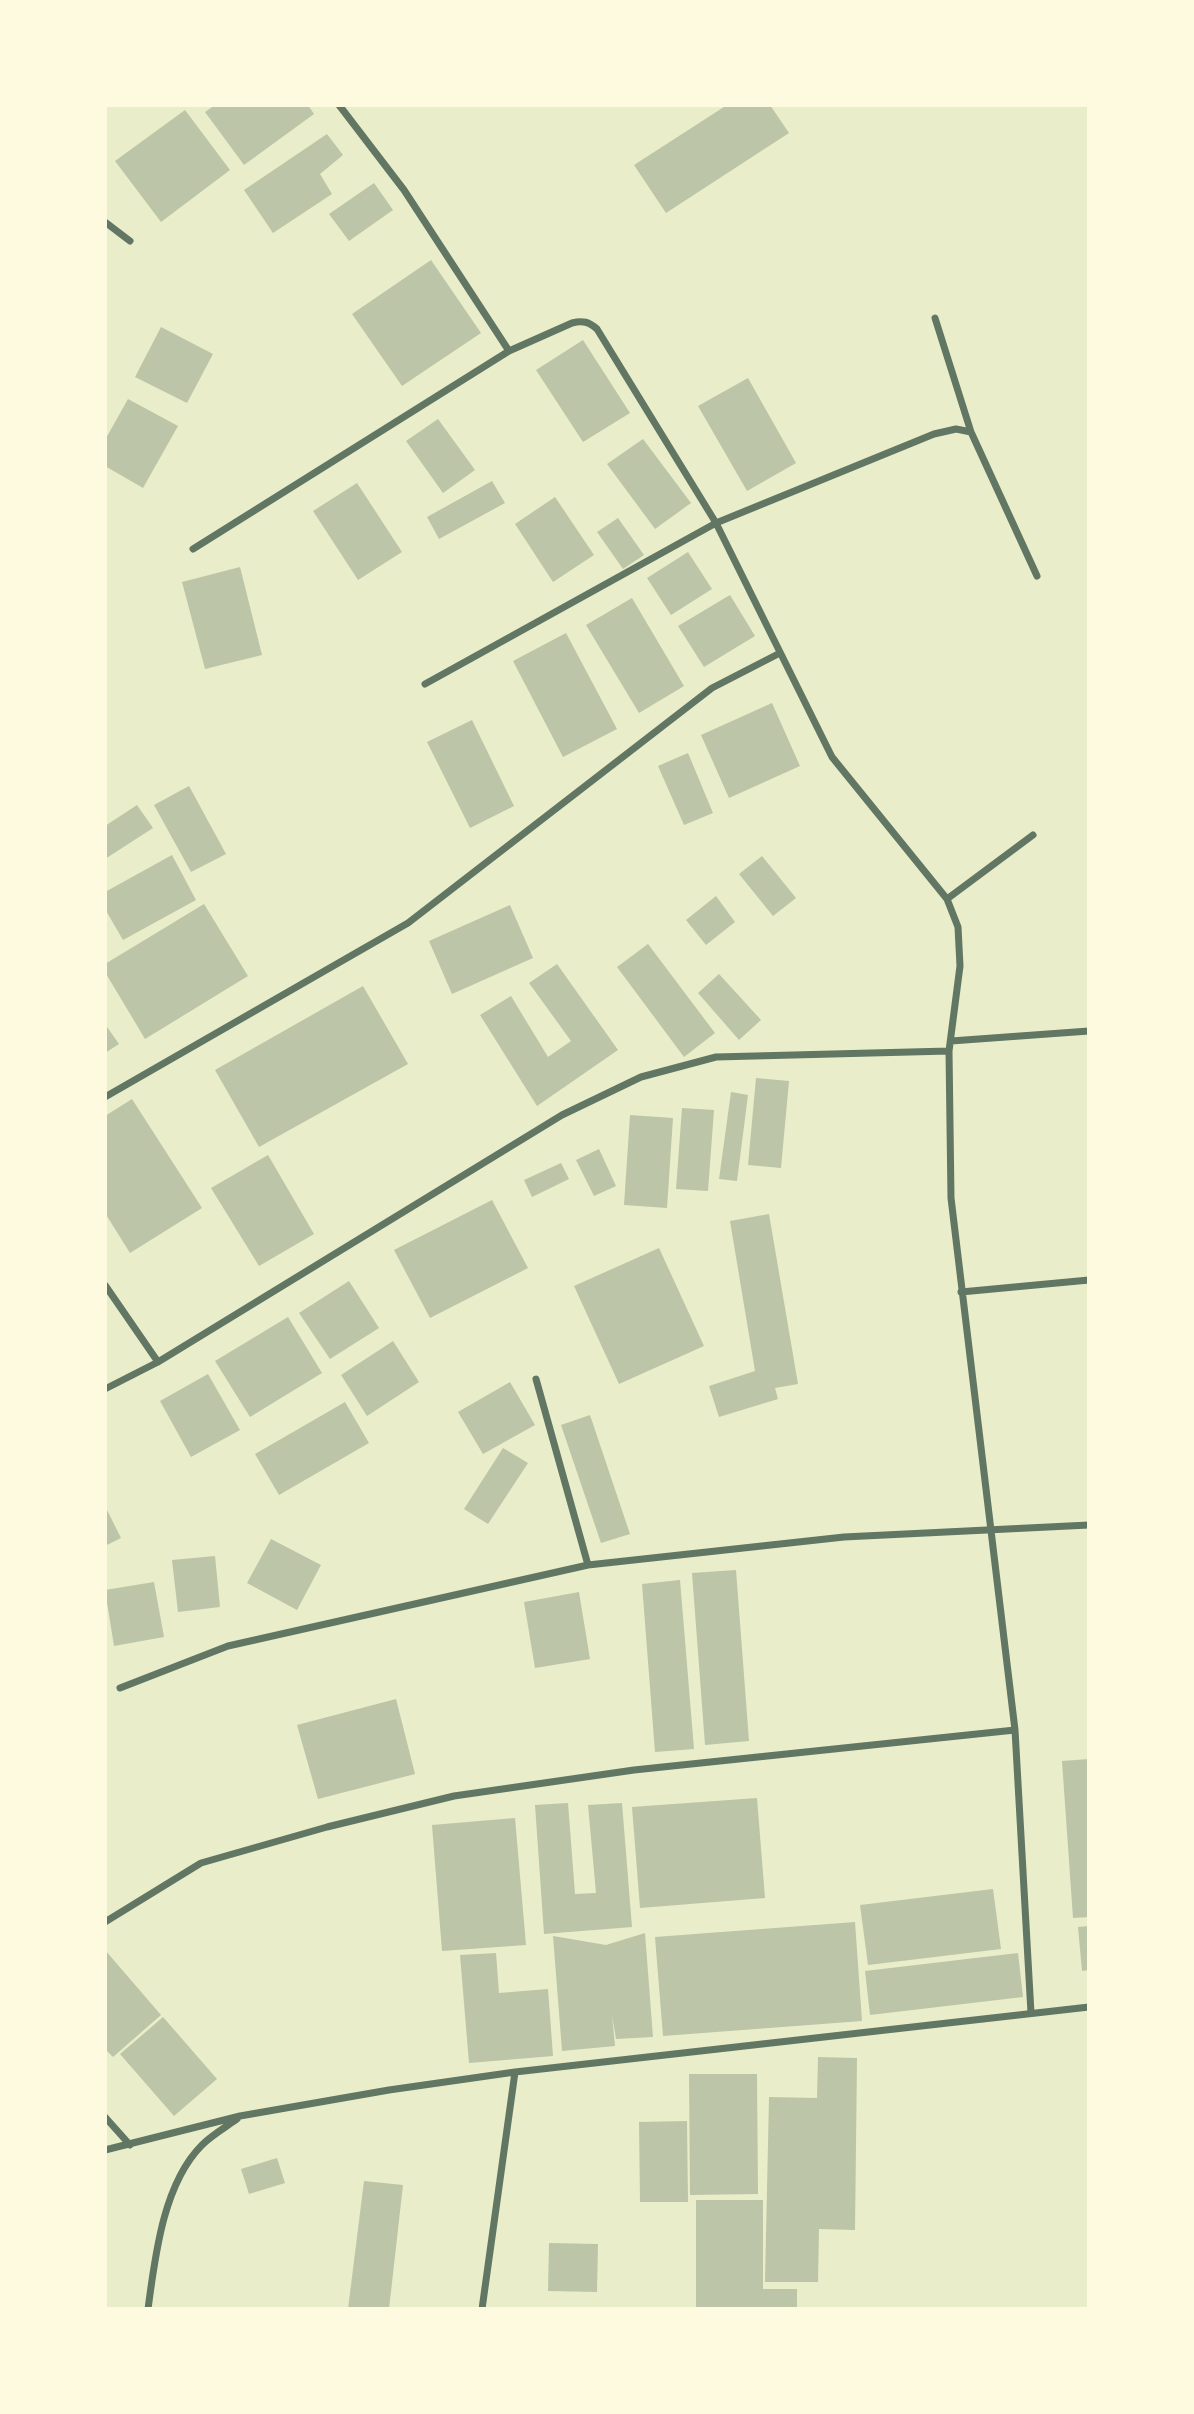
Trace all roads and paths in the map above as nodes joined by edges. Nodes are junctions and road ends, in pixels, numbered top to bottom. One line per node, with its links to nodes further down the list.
1 (339, 105): 5 (street)
2 (105, 222): 3 (street)
3 (130, 242)
4 (935, 318): 6 (street)
5 (509, 351): 7 (street); 8 (street)
6 (971, 432): 7 (street); 9 (street)
7 (716, 523): 10 (street); 11 (street)
8 (192, 549)
9 (1037, 576)
10 (780, 653): 13 (street); 17 (street)
11 (425, 684)
12 (1033, 835): 13 (street)
13 (947, 899): 15 (street)
14 (1089, 1031): 15 (street)
15 (951, 1041): 16 (street)
16 (949, 1051): 20 (street); 21 (street)
17 (105, 1097)
18 (1089, 1280): 20 (street)
19 (105, 1284): 21 (street)
20 (961, 1292): 25 (street)
21 (158, 1362): 23 (street)
22 (536, 1379): 26 (street)
23 (105, 1389)
24 (1089, 1525): 25 (street)
25 (992, 1531): 26 (street); 28 (street)
26 (588, 1565): 27 (street)
27 (120, 1688)
28 (1015, 1730): 29 (street); 31 (street)
29 (105, 1922)
30 (1089, 2007): 31 (street)
31 (1031, 2013): 32 (street)
32 (514, 2072): 33 (street); 38 (street)
33 (240, 2116): 35 (street); 37 (street)
34 (105, 2117): 35 (street)
35 (130, 2145): 36 (street)
36 (105, 2150)
37 (148, 2309)
38 (482, 2309)

